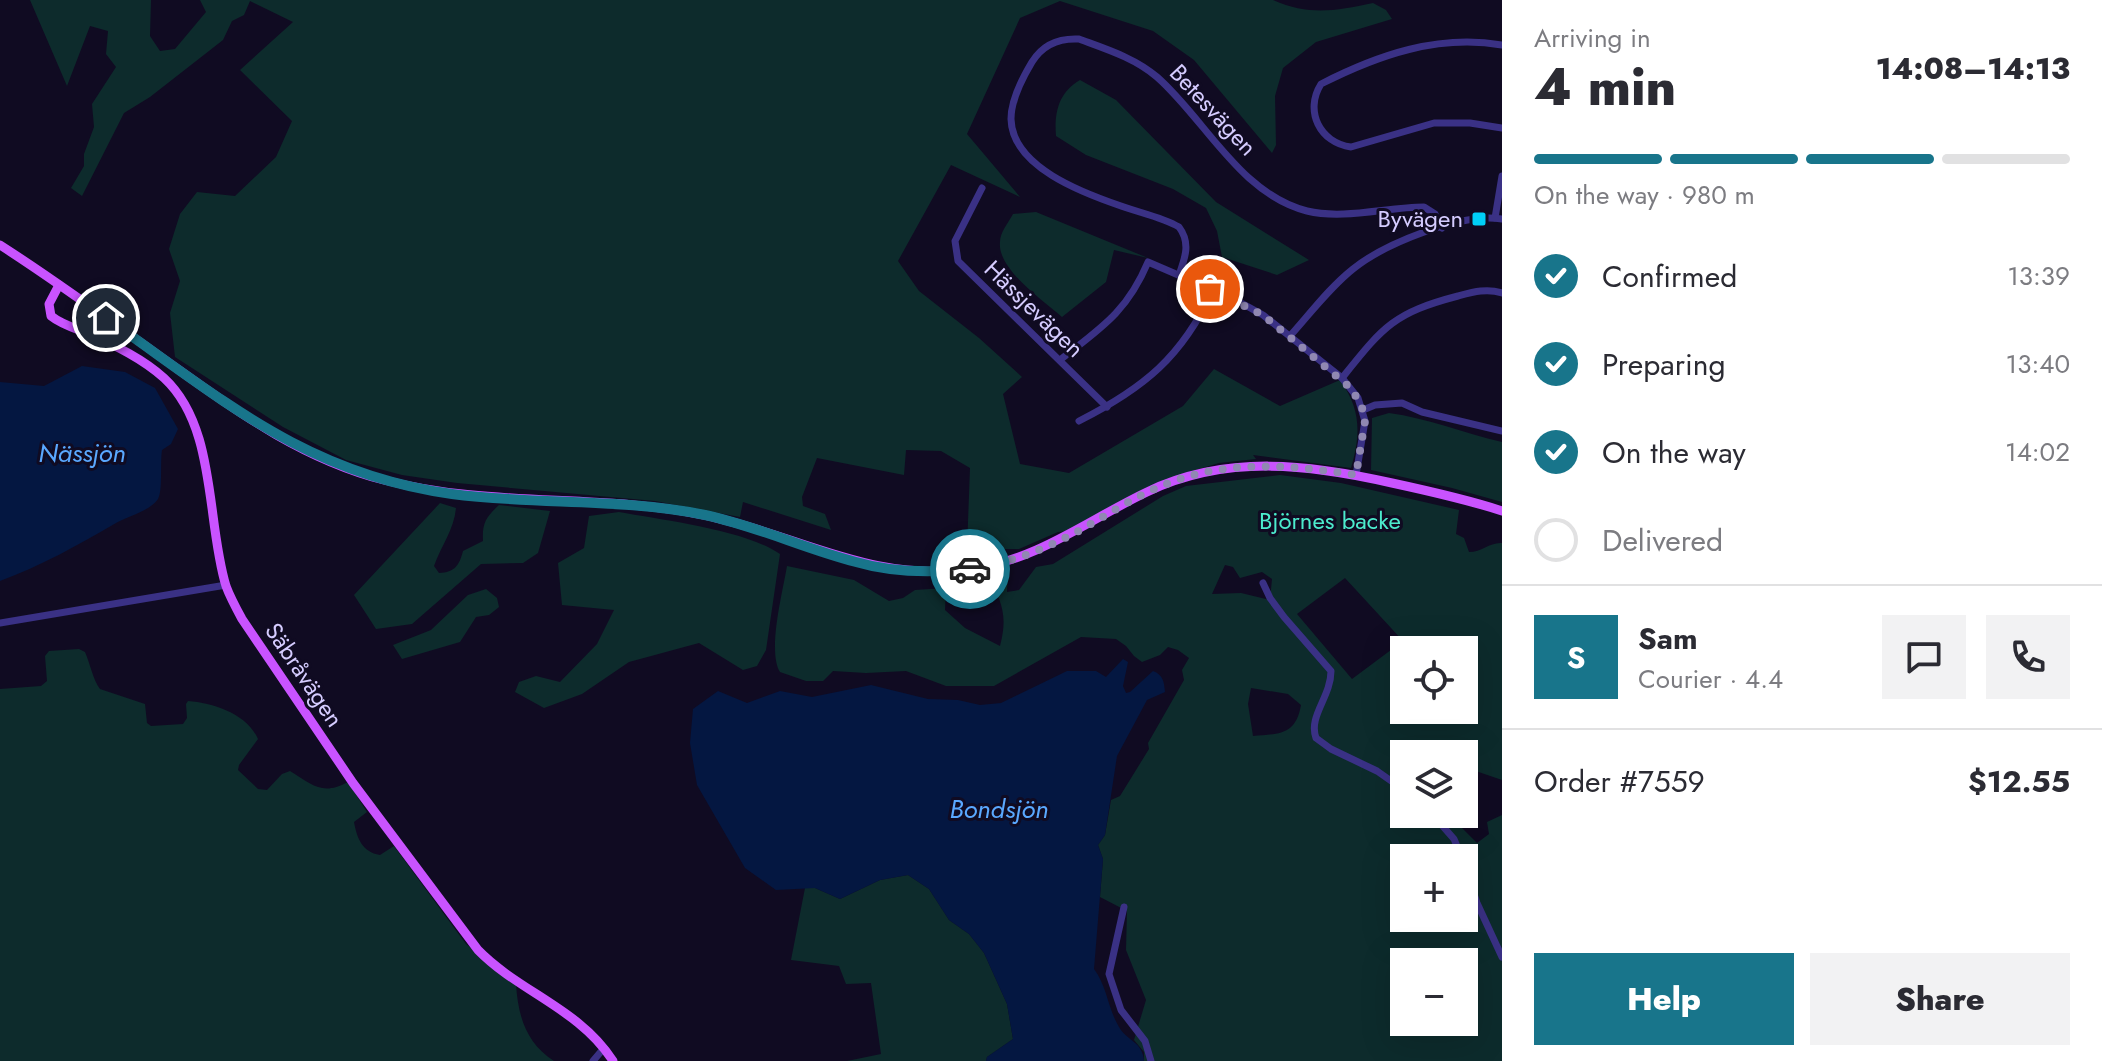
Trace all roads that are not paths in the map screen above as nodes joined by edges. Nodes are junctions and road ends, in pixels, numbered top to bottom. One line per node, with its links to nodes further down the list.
1 (1502, 45): 2 (street)
2 (1502, 128)
3 (1502, 176): 5 (street)
4 (982, 188): 13 (street, Hässjevägen)
5 (1499, 218): 6 (street)
6 (1442, 228): 8 (street, Betesvägen); 12 (street)
7 (0, 245): 9 (main road)
8 (1179, 275): 10 (street); 13 (street)
9 (59, 285): 19 (main road); 22 (main road, Säbråvägen)
10 (1213, 290): 12 (street); 15 (street)
11 (1502, 293): 14 (street)
12 (1290, 336): 14 (street)
13 (1060, 360): 15 (street, Hässjevägen)
14 (1342, 378): 16 (street)
15 (1107, 407): 17 (street)
16 (1363, 410): 18 (street); 19 (street)
17 (1079, 421)
18 (1502, 431)
19 (1356, 475): 20 (main road)
20 (1502, 511)
21 (1263, 583): 24 (street)
22 (226, 585): 23 (street); 30 (main road, Säbråvägen)
23 (0, 623)
24 (1390, 780)
25 (1444, 828): 26 (street)
26 (1456, 844)
27 (1478, 905): 29 (street)
28 (1124, 907): 33 (street)
29 (1502, 957)
30 (604, 1048): 31 (street); 32 (main road, Säbråvägen)
31 (593, 1061)
32 (613, 1061)
33 (1151, 1061)

